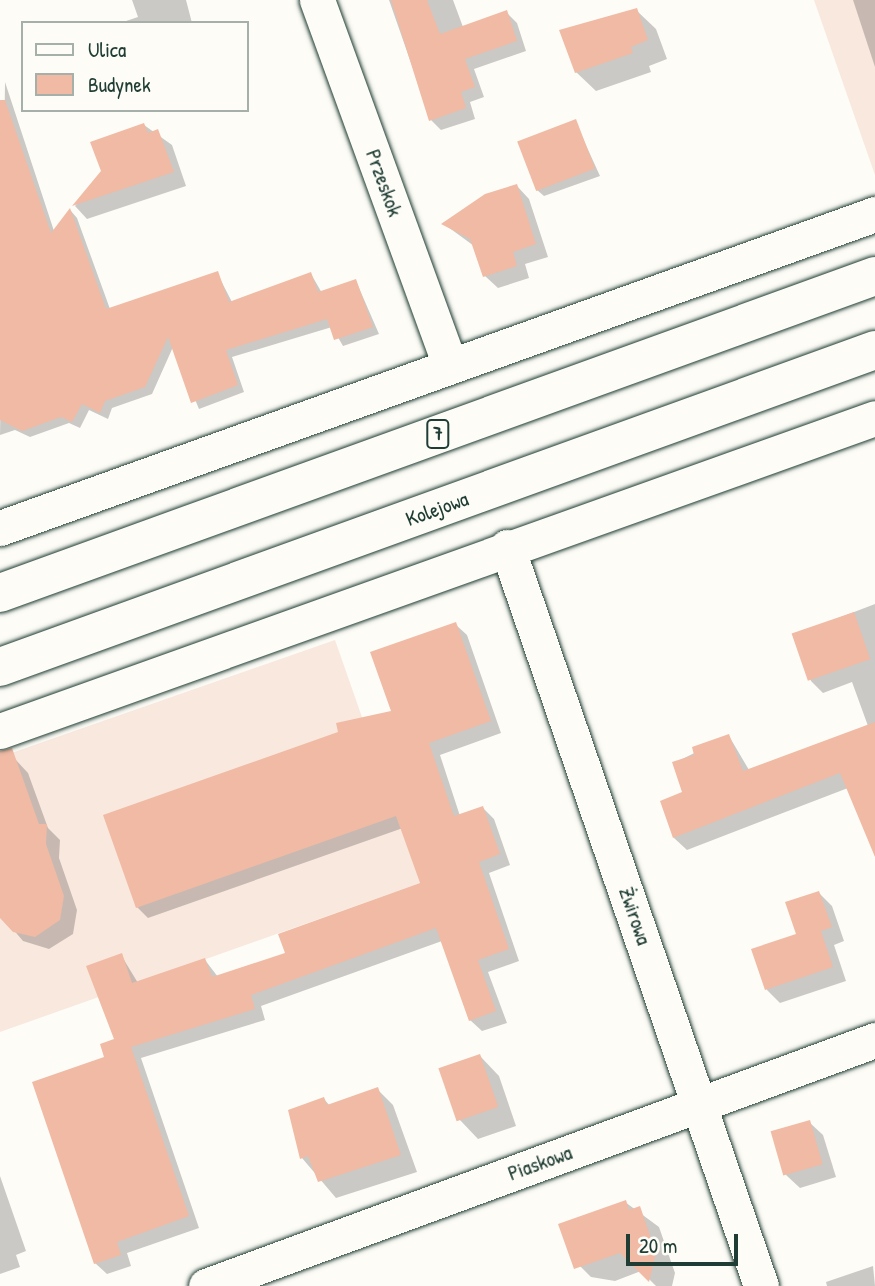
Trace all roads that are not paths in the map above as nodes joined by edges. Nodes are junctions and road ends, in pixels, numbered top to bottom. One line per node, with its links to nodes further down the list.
1 (317, 0): 5 (street, Przeskok)
2 (875, 214): 5 (street)
3 (875, 276): 9 (highway, 7)
4 (875, 350): 10 (highway, Kolejowa)
5 (450, 366): 7 (street)
6 (875, 418): 8 (street)
7 (0, 528)
8 (507, 547): 11 (street); 13 (street, Żwirowa)
9 (0, 593)
10 (0, 667)
11 (0, 731)
12 (875, 1040): 13 (street, Piaskowa)
13 (700, 1104): 14 (street, Piaskowa); 15 (street, Żwirowa)
14 (206, 1286)
15 (761, 1286)

